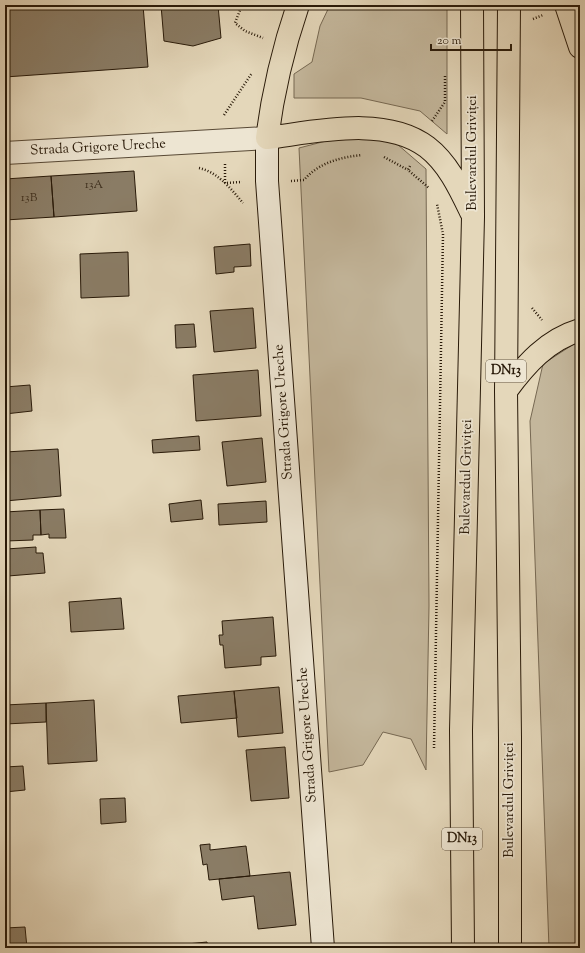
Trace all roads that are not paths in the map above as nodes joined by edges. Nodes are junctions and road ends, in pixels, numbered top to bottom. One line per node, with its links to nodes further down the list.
1 (298, 5): 6 (main road)
2 (472, 5): 8 (main road, Bulevardul Griviței / DN13)
3 (509, 5): 10 (main road, Bulevardul Griviței / DN13)
4 (566, 5): 5 (main road)
5 (580, 47)
6 (267, 138): 7 (main road, Strada Grigore Ureche); 8 (main road); 11 (main road, Strada Grigore Ureche)
7 (5, 153)
8 (473, 217): 12 (main road, Bulevardul Griviței / DN13)
9 (580, 330): 10 (main road)
10 (506, 391): 13 (main road, Bulevardul Griviței / DN13)
11 (323, 948)
12 (463, 948)
13 (510, 948)

